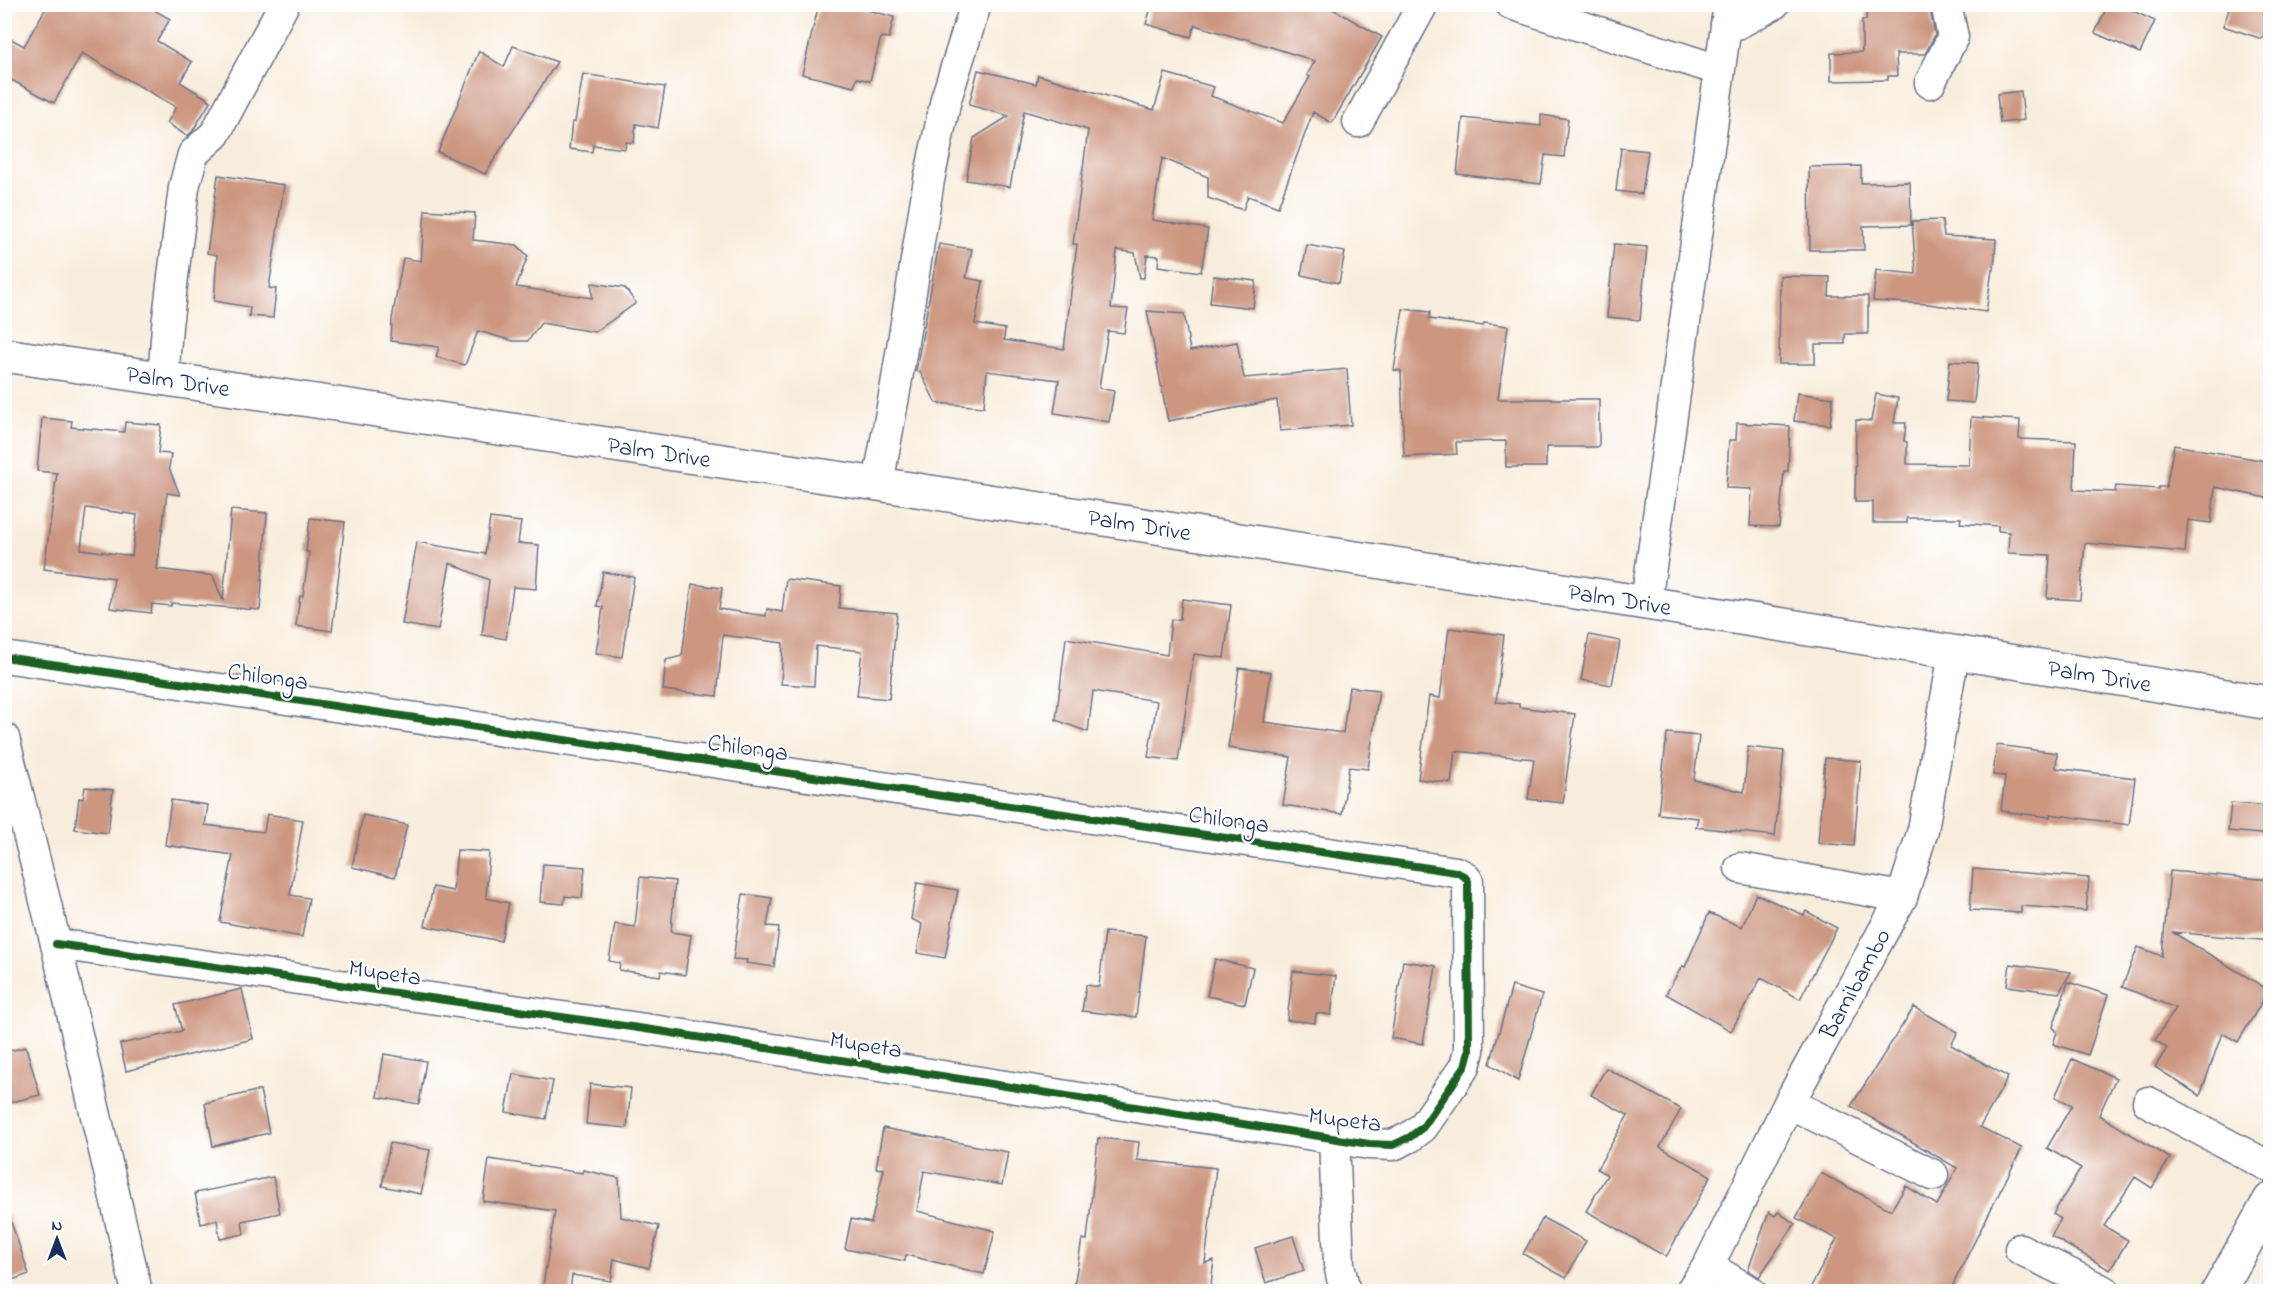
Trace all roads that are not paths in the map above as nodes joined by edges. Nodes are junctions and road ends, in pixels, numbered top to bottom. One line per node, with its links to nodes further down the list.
1 (284, 4): 12 (street)
2 (976, 4): 13 (street)
3 (1423, 4): 10 (street)
4 (1511, 4): 8 (street)
5 (1774, 4): 7 (street)
6 (1946, 4): 9 (street)
7 (1728, 14): 8 (street)
8 (1719, 70): 14 (street)
9 (1930, 83)
10 (1358, 122)
11 (4, 355): 12 (street, Palm Drive)
12 (163, 380): 13 (street, Palm Drive)
13 (878, 484): 14 (street, Palm Drive)
14 (1646, 603): 15 (street, Palm Drive)
15 (1954, 653): 17 (street, Palm Drive); 21 (street, Bamibambo)
16 (4, 657): 20 (street, Chilonga)
17 (2271, 703)
18 (4, 738): 22 (street)
19 (1740, 868): 21 (street)
20 (1469, 896): 25 (street, Mupeta)
21 (1902, 897): 23 (street, Bamibambo)
22 (56, 944): 25 (street, Mupeta); 31 (street)
23 (1789, 1102): 27 (street); 30 (street, Bamibambo)
24 (2148, 1102): 26 (street)
25 (1334, 1138): 32 (street)
26 (2271, 1167)
27 (1933, 1175)
28 (2271, 1200): 36 (street)
29 (2020, 1249): 35 (street)
30 (1708, 1266): 33 (street, Bamibambo); 34 (street)
31 (136, 1292)
32 (1344, 1292)
33 (1690, 1292)
34 (1750, 1292)
35 (2106, 1292)
36 (2218, 1292)

